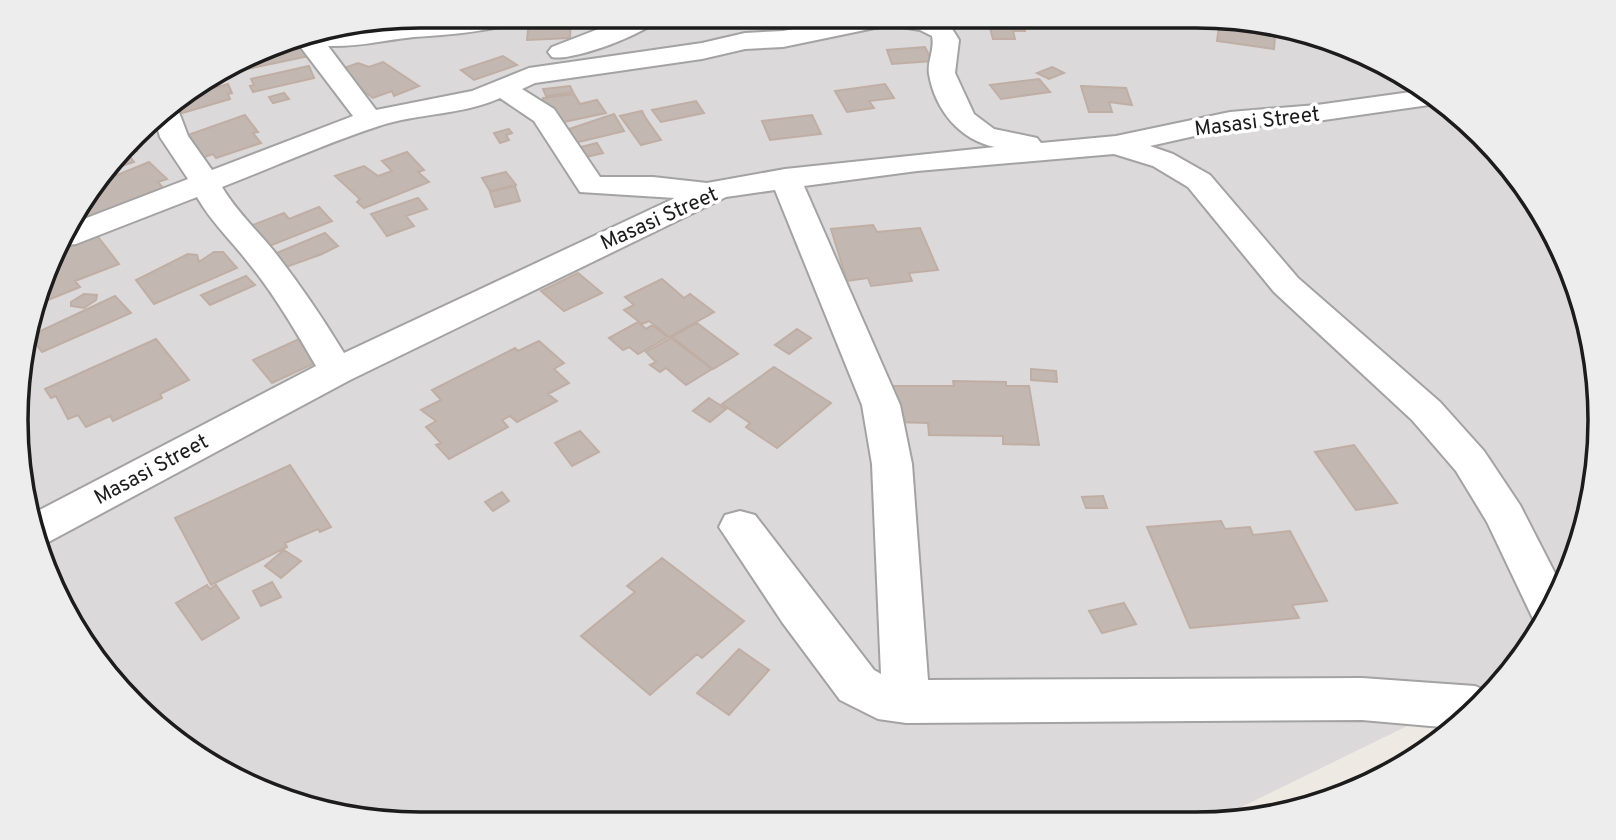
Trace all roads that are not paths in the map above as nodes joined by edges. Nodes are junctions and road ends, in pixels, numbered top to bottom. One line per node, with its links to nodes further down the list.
1 (628, 28): 6 (street)
2 (833, 28): 6 (street)
3 (935, 28): 11 (street)
4 (336, 38): 6 (street)
5 (311, 43): 8 (street)
6 (519, 51): 8 (street); 14 (street)
7 (1421, 99): 10 (street, Masasi Street)
8 (369, 120): 13 (street)
9 (165, 122): 13 (street)
10 (1116, 145): 11 (street, Masasi Street); 19 (street)
11 (1056, 149): 12 (street, Masasi Street)
12 (785, 178): 14 (street, Masasi Street); 20 (street)
13 (202, 182): 15 (street); 16 (street)
14 (711, 192): 16 (street, Masasi Street)
15 (76, 233)
16 (337, 371): 18 (street, Masasi Street)
17 (740, 527): 20 (street)
18 (43, 528)
19 (1545, 598)
20 (906, 702): 21 (street)
21 (1462, 707)

